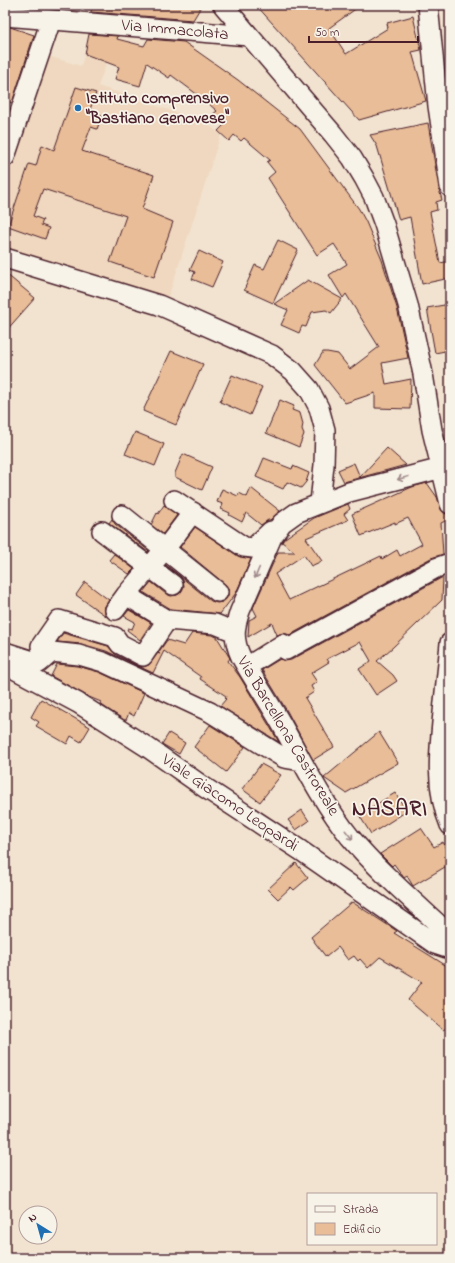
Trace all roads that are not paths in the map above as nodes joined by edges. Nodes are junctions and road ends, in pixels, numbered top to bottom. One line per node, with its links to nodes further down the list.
1 (223, 5): 5 (street)
2 (428, 5): 6 (street)
3 (5, 16): 4 (street, Via Immacolata)
4 (51, 20): 5 (street, Via Immacolata); 7 (street)
5 (249, 36): 10 (street)
6 (447, 150): 8 (street)
7 (5, 158)
8 (450, 187)
9 (5, 258): 12 (street)
10 (445, 467): 12 (street, Via Barcellona Castroreale, one-way to 12); 13 (street)
11 (174, 500): 14 (street)
12 (320, 503): 17 (street, Via Barcellona Castroreale)
13 (450, 504)
14 (193, 512): 17 (street); 18 (street)
15 (122, 515): 18 (street)
16 (102, 531): 20 (street)
17 (277, 531): 24 (street, Via Barcellona Castroreale, one-way to 24)
18 (165, 549): 20 (street); 22 (street)
19 (450, 563): 28 (street)
20 (150, 567): 21 (street); 23 (street)
21 (172, 585)
22 (218, 592)
23 (167, 620): 24 (street); 27 (street)
24 (235, 632): 30 (street, Via Barcellona Castroreale)
25 (450, 643): 31 (street)
26 (5, 652): 27 (street)
27 (44, 659): 30 (street)
28 (256, 661)
29 (5, 664): 33 (street, Viale Giacomo Leopardi)
30 (301, 761): 32 (street, Via Barcellona Castroreale, one-way to 32)
31 (450, 825)
32 (450, 935)
33 (450, 949)

